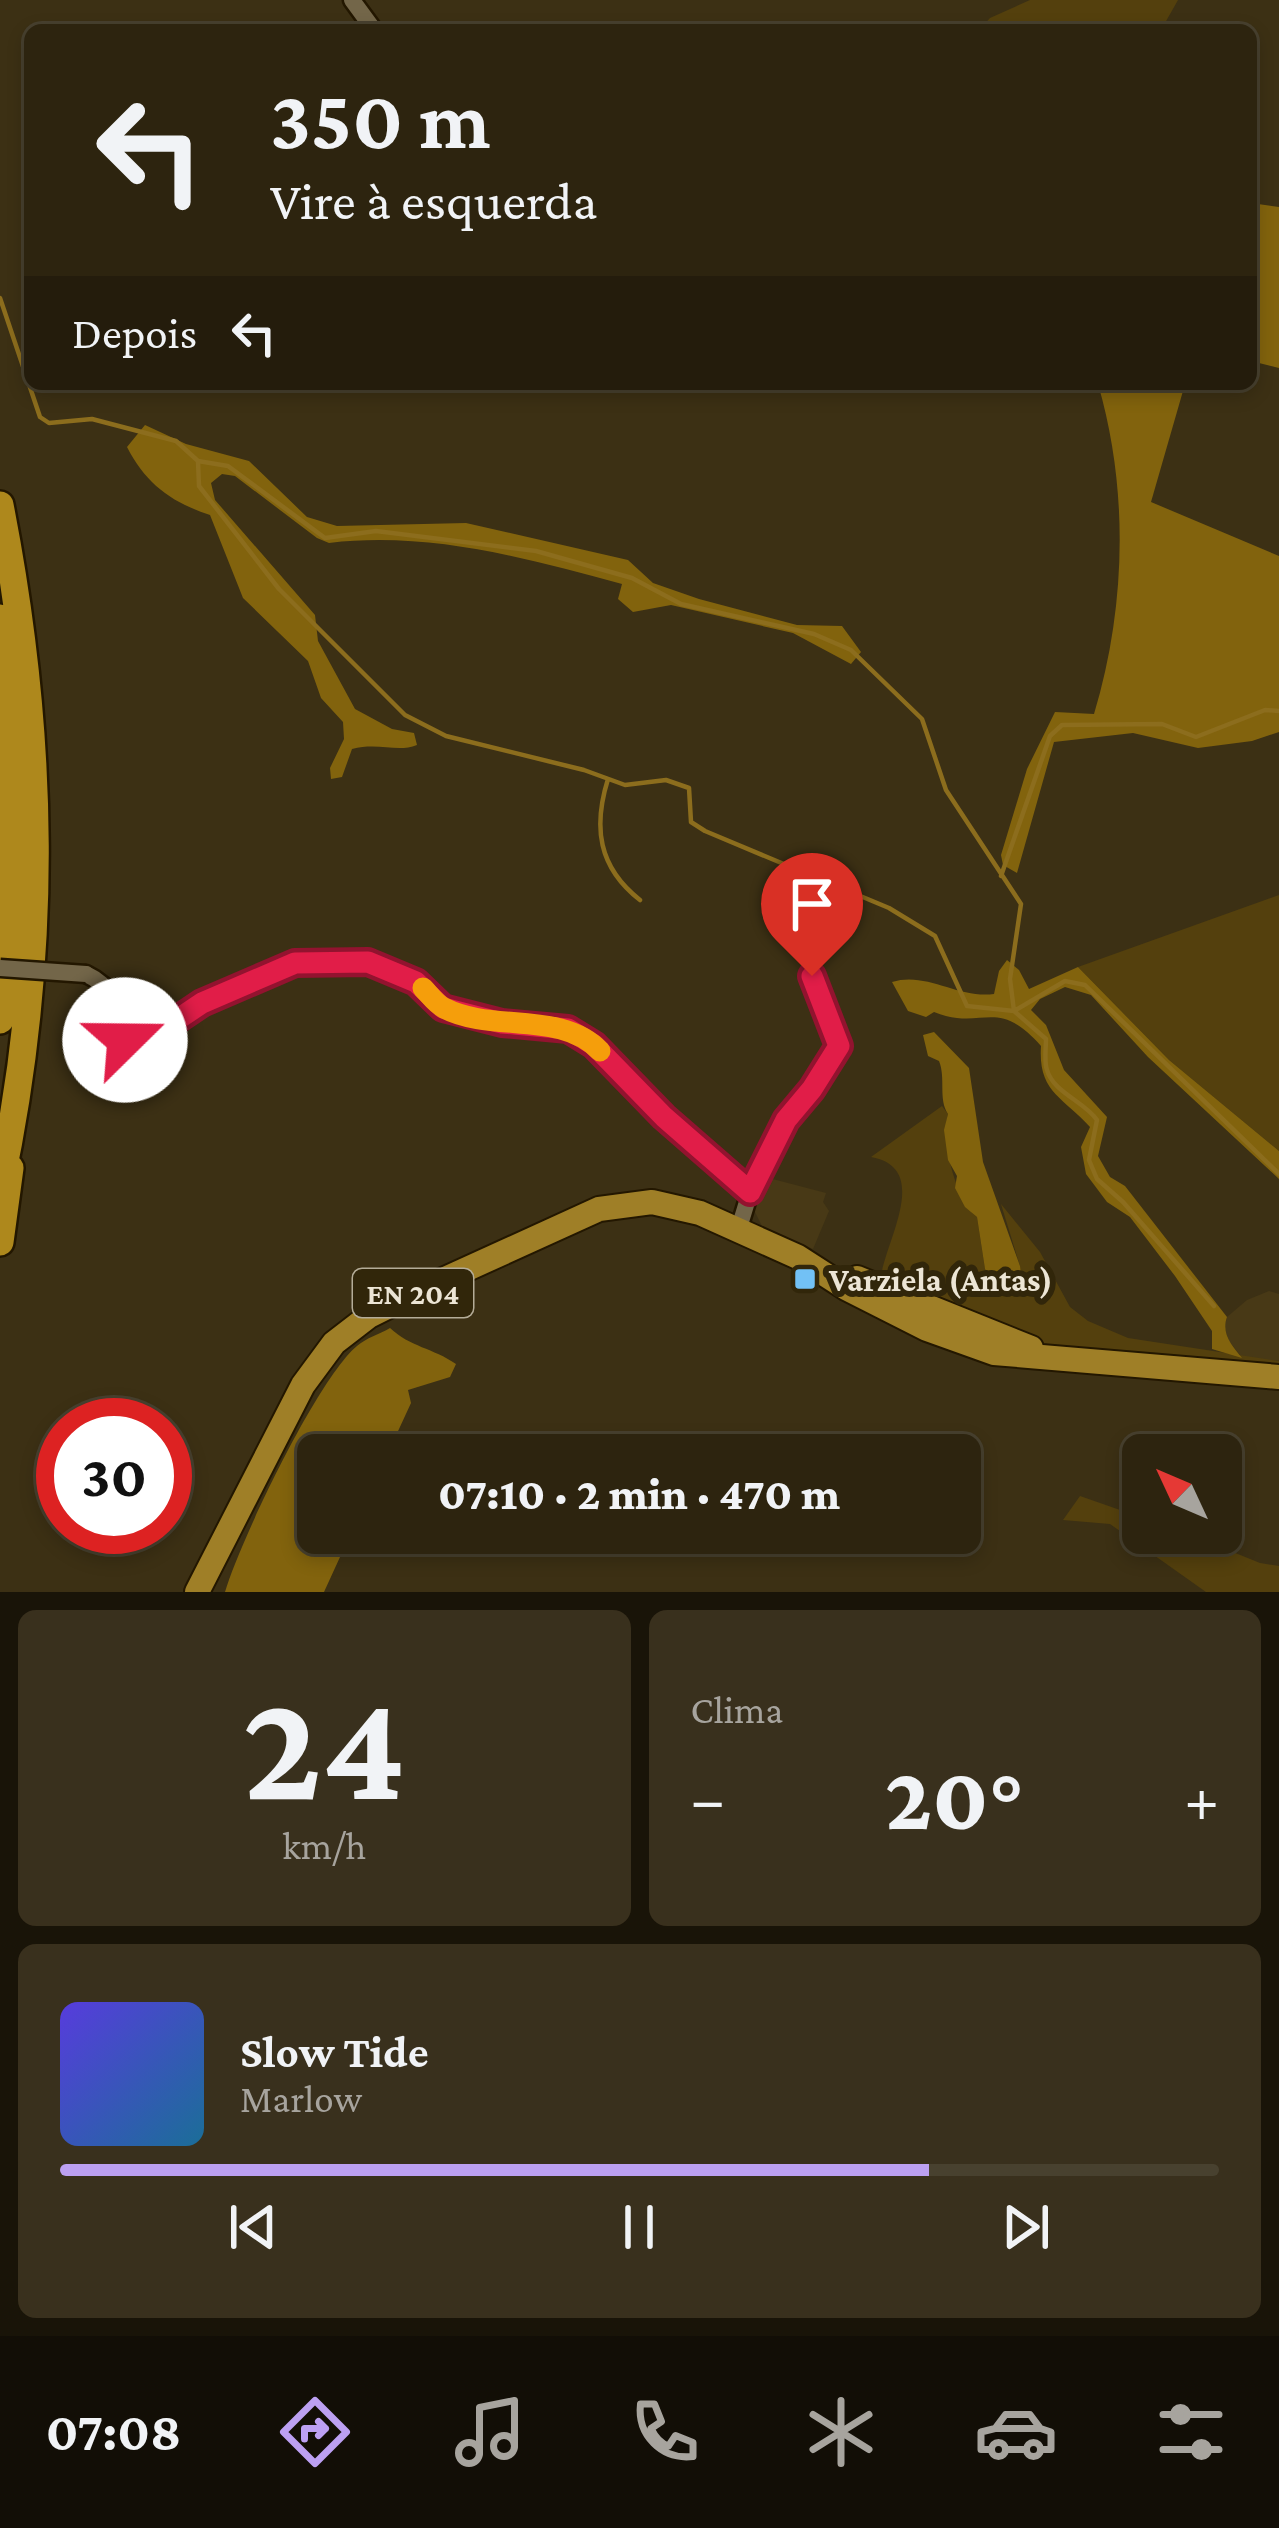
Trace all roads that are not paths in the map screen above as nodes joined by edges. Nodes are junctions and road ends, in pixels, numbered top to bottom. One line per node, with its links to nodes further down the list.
1 (0, 505): 6 (highway)
2 (0, 618): 4 (highway)
3 (812, 976): 8 (street)
4 (1, 987): 5 (highway); 8 (street, bridge)
5 (0, 1020)
6 (14, 1122): 7 (highway); 10 (highway)
7 (0, 1186)
8 (750, 1192): 9 (street)
9 (740, 1228): 11 (main road, EN 204); 12 (main road, EN 204)
10 (0, 1241)
11 (1279, 1378)
12 (197, 1592)

